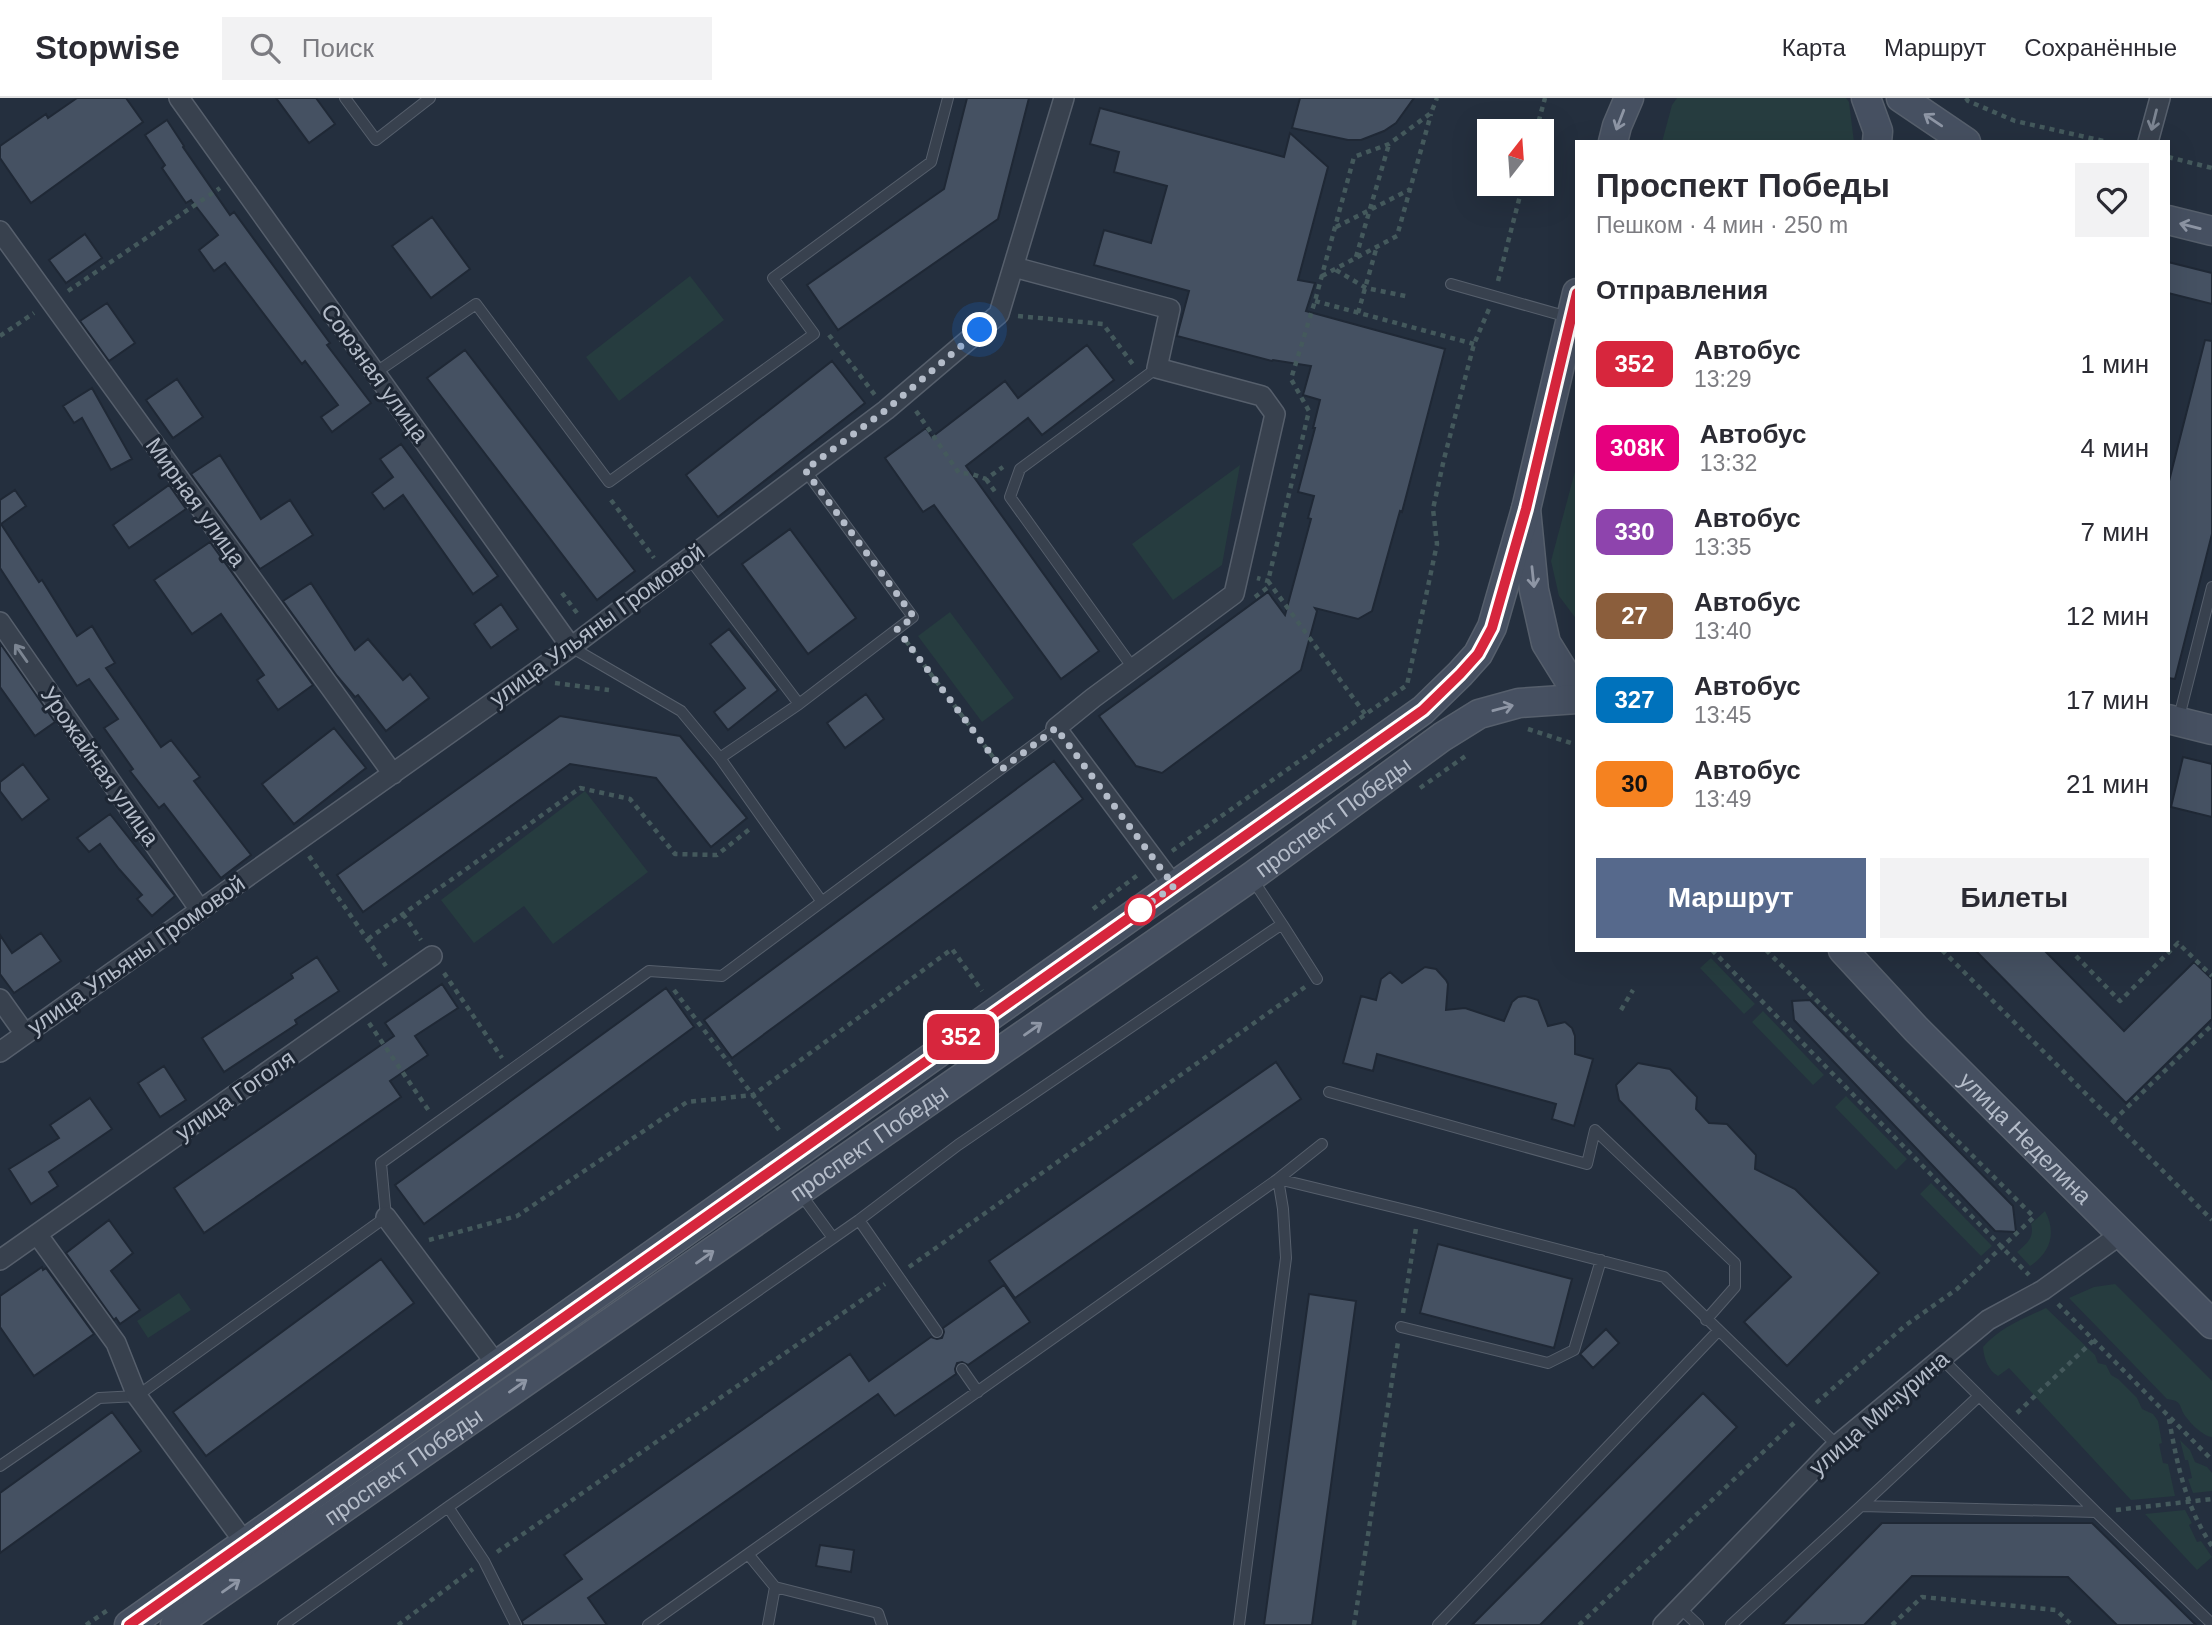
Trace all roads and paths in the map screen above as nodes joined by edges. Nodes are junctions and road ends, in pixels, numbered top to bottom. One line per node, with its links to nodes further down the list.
1 (179, 98): 23 (street, Союзная улица)
2 (345, 98): 3 (lane)
3 (430, 98)
4 (948, 98): 45 (lane)
5 (1064, 98): 33 (street)
6 (1437, 98): 13 (path)
7 (1545, 98): 14 (path)
8 (1629, 98): 15 (main road, one-way to 15)
9 (1866, 98): 16 (main road)
10 (1901, 98): 17 (main road, one-way to 10)
11 (1966, 98): 18 (path)
12 (2160, 98): 19 (street, one-way to 19)
13 (1431, 113): 20 (path); 24 (path)
14 (1539, 119)
15 (1614, 140)
16 (1877, 140)
17 (1963, 140)
18 (2099, 140)
19 (2149, 140)
20 (1389, 144): 26 (path); 28 (path)
21 (2170, 158): 22 (path)
22 (2212, 168)
23 (236, 178): 41 (path); 48 (street, Союзная улица)
24 (1410, 189): 26 (path); 31 (path)
25 (1520, 196): 39 (path)
26 (1370, 210): 28 (path); 32 (path)
27 (2170, 220): 30 (main road, one-way to 27)
28 (1335, 227): 35 (path)
29 (0, 231): 41 (street, Мирная улица)
30 (2212, 231)
31 (1377, 246): 32 (path); 37 (path)
32 (1356, 258): 34 (path)
33 (1014, 267): 44 (street); 49 (street)
34 (1335, 270): 35 (path); 37 (path)
35 (1322, 277): 40 (path)
36 (1451, 284): 39 (lane)
37 (1366, 288): 38 (path); 43 (path)
38 (1410, 297)
39 (1494, 297): 42 (lane); 47 (path)
40 (1315, 301): 43 (path); 68 (path)
41 (51, 302): 46 (path); 77 (street, Мирная улица)
42 (1574, 306): 55 (main road, проспект Победы)
43 (1358, 313): 47 (path)
44 (999, 314): 49 (path); 50 (street, улица Ульяны Громовой)
45 (814, 334): 48 (lane); 51 (path)
46 (0, 336)
47 (1475, 344): 68 (path)
48 (375, 373): 61 (street, Союзная улица)
49 (1150, 374): 62 (lane); 62 (street)
50 (904, 395): 51 (street, улица Ульяны Громовой); 52 (path)
51 (886, 410): 53 (street, улица Ульяны Громовой)
52 (1007, 463)
53 (805, 470): 56 (street, улица Ульяны Громовой); 60 (lane)
54 (607, 503): 57 (path)
55 (1526, 509): 64 (main road, one-way to 64); 83 (main road, проспект Победы)
56 (689, 558): 61 (street, улица Ульяны Громовой); 67 (lane)
57 (660, 565)
58 (2212, 587): 69 (lane)
59 (0, 622): 85 (street, Урожайная улица, one-way to 59)
60 (897, 629): 67 (lane); 76 (path)
61 (571, 647): 75 (lane); 77 (street, улица Ульяны Громовой)
62 (1132, 668): 70 (street)
63 (548, 682): 65 (path)
64 (1575, 690)
65 (615, 691)
66 (1575, 699): 82 (main road, проспект Победы, one-way to 66)
67 (799, 704): 75 (lane)
68 (1365, 714): 81 (path)
69 (2173, 720): 72 (main road)
70 (1056, 728): 76 (lane); 81 (street)
71 (1524, 728): 73 (path)
72 (2212, 730)
73 (1575, 745)
74 (1469, 753): 78 (path)
75 (720, 758): 79 (lane)
76 (1002, 769): 84 (lane)
77 (393, 774): 80 (street, улица Ульяны Громовой)
78 (1413, 793)
79 (763, 819): 84 (lane); 86 (path)
80 (298, 841): 85 (street, улица Ульяны Громовой); 88 (path)
81 (1156, 862): 83 (street)
82 (1251, 877): 87 (lane); 117 (main road, проспект Победы, one-way to 82)
83 (1174, 886): 138 (main road, проспект Победы)
84 (822, 902): 97 (lane)
85 (200, 910): 107 (street, улица Ульяны Громовой)
86 (403, 914): 88 (path); 95 (path)
87 (1282, 924): 99 (lane); 120 (lane)
88 (368, 939): 100 (path)
89 (2170, 951): 98 (path)
90 (1714, 952): 126 (path)
91 (1768, 952): 126 (path)
92 (1845, 952): 123 (main road, улица Неделина)
93 (1944, 952): 112 (path)
94 (2169, 952): 96 (path)
95 (432, 956): 100 (street, улица Гоголя); 109 (path)
96 (2076, 956)
97 (661, 972): 109 (lane); 111 (path)
98 (2212, 976)
99 (1317, 979): 129 (path)
100 (397, 981): 104 (street, улица Гоголя)
101 (1633, 990): 105 (path)
102 (982, 991): 111 (path)
103 (0, 999): 107 (street)
104 (359, 1008): 113 (path); 122 (street, улица Гоголя)
105 (1621, 1010)
106 (2212, 1025): 112 (path)
107 (25, 1034): 108 (street, улица Ульяны Громовой)
108 (0, 1052)
109 (511, 1070): 113 (lane)
110 (1329, 1092): 132 (lane)
111 (753, 1095): 114 (path); 125 (path)
112 (2112, 1121): 121 (path)
113 (437, 1123): 119 (lane)
114 (784, 1136)
115 (1322, 1144): 116 (lane)
116 (1278, 1180): 118 (lane); 140 (lane); 169 (lane)
117 (799, 1191): 124 (lane); 162 (main road, проспект Победы, one-way to 117)
118 (1418, 1213): 128 (lane); 133 (path)
119 (386, 1217): 125 (street); 141 (lane)
120 (859, 1220): 124 (lane); 129 (lane)
121 (2212, 1220)
122 (37, 1234): 127 (street, улица Гоголя); 141 (street)
123 (2122, 1234): 130 (street, улица Мичурина); 131 (main road, улица Неделина)
124 (833, 1238): 152 (lane)
125 (408, 1246): 138 (street)
126 (2002, 1246): 130 (path); 143 (path)
127 (0, 1260)
128 (1601, 1260): 132 (lane); 133 (lane)
129 (897, 1276): 135 (lane); 157 (path)
130 (2043, 1290): 136 (path); 137 (street, улица Мичурина)
131 (2206, 1314)
132 (1706, 1320): 134 (lane)
133 (1401, 1327): 170 (path)
134 (1718, 1331): 143 (lane); 171 (lane)
135 (937, 1332)
136 (2094, 1340): 144 (path); 145 (path)
137 (1941, 1358): 142 (lane); 146 (street, улица Мичурина)
138 (497, 1365): 154 (main road, проспект Победы)
139 (962, 1369): 140 (lane)
140 (978, 1392): 156 (lane)
141 (136, 1396): 148 (lane); 154 (street)
142 (1979, 1396): 145 (lane); 151 (lane)
143 (1804, 1414): 146 (lane); 172 (path)
144 (2168, 1417): 147 (path); 150 (path)
145 (2007, 1423): 153 (lane)
146 (1837, 1445): 159 (street, улица Мичурина)
147 (2212, 1460)
148 (0, 1466)
149 (2212, 1499): 150 (path)
150 (2189, 1502): 153 (path); 155 (path)
151 (1861, 1506): 153 (lane); 175 (lane)
152 (447, 1507): 157 (lane); 163 (lane)
153 (2096, 1512): 160 (lane)
154 (245, 1544): 161 (main road, проспект Победы)
155 (2212, 1546)
156 (748, 1554): 158 (lane); 166 (lane)
157 (484, 1561): 164 (path); 165 (lane)
158 (775, 1587): 167 (lane); 168 (lane)
159 (1680, 1608): 173 (street, улица Мичурина); 174 (lane)
160 (2212, 1624)
161 (129, 1625)
162 (175, 1625)
163 (283, 1625)
164 (398, 1625)
165 (516, 1625)
166 (648, 1625)
167 (768, 1625)
168 (882, 1625)
169 (1239, 1625)
170 (1354, 1625)
171 (1438, 1625)
172 (1579, 1625)
173 (1663, 1625)
174 (1698, 1625)
175 (1731, 1625)
176 (1892, 1625): 177 (path)
177 (2072, 1625)

